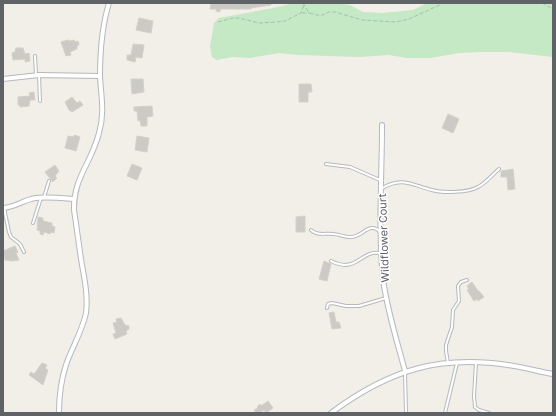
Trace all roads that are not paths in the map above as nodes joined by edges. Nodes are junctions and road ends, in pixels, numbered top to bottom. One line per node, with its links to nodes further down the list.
1 (109, 3): 4 (street)
2 (34, 56): 3 (lane)
3 (38, 75): 4 (street); 5 (street); 6 (lane)
4 (100, 76): 14 (street)
5 (3, 79)
6 (40, 101)
7 (382, 125): 11 (street, Wildflower Court)
8 (326, 164): 11 (lane)
9 (499, 169): 12 (lane)
10 (49, 181): 13 (lane)
11 (381, 181): 12 (street, Wildflower Court)
12 (381, 189): 18 (street, Wildflower Court)
13 (42, 198): 14 (street); 15 (street); 16 (lane)
14 (73, 199): 30 (street)
15 (4, 208): 19 (lane)
16 (33, 223)
17 (311, 230): 18 (lane)
18 (381, 233): 20 (street, Wildflower Court)
19 (24, 252)
20 (381, 253): 21 (lane); 23 (street, Wildflower Court)
21 (331, 262)
22 (467, 280): 25 (lane)
23 (386, 298): 24 (lane); 28 (street, Wildflower Court)
24 (327, 308)
25 (448, 363): 26 (street); 28 (street)
26 (456, 363): 27 (street); 33 (lane)
27 (476, 363): 29 (street); 34 (lane)
28 (405, 371): 31 (street); 32 (lane)
29 (553, 374)
30 (59, 413)
31 (331, 413)
32 (406, 413)
33 (445, 413)
34 (489, 413)

